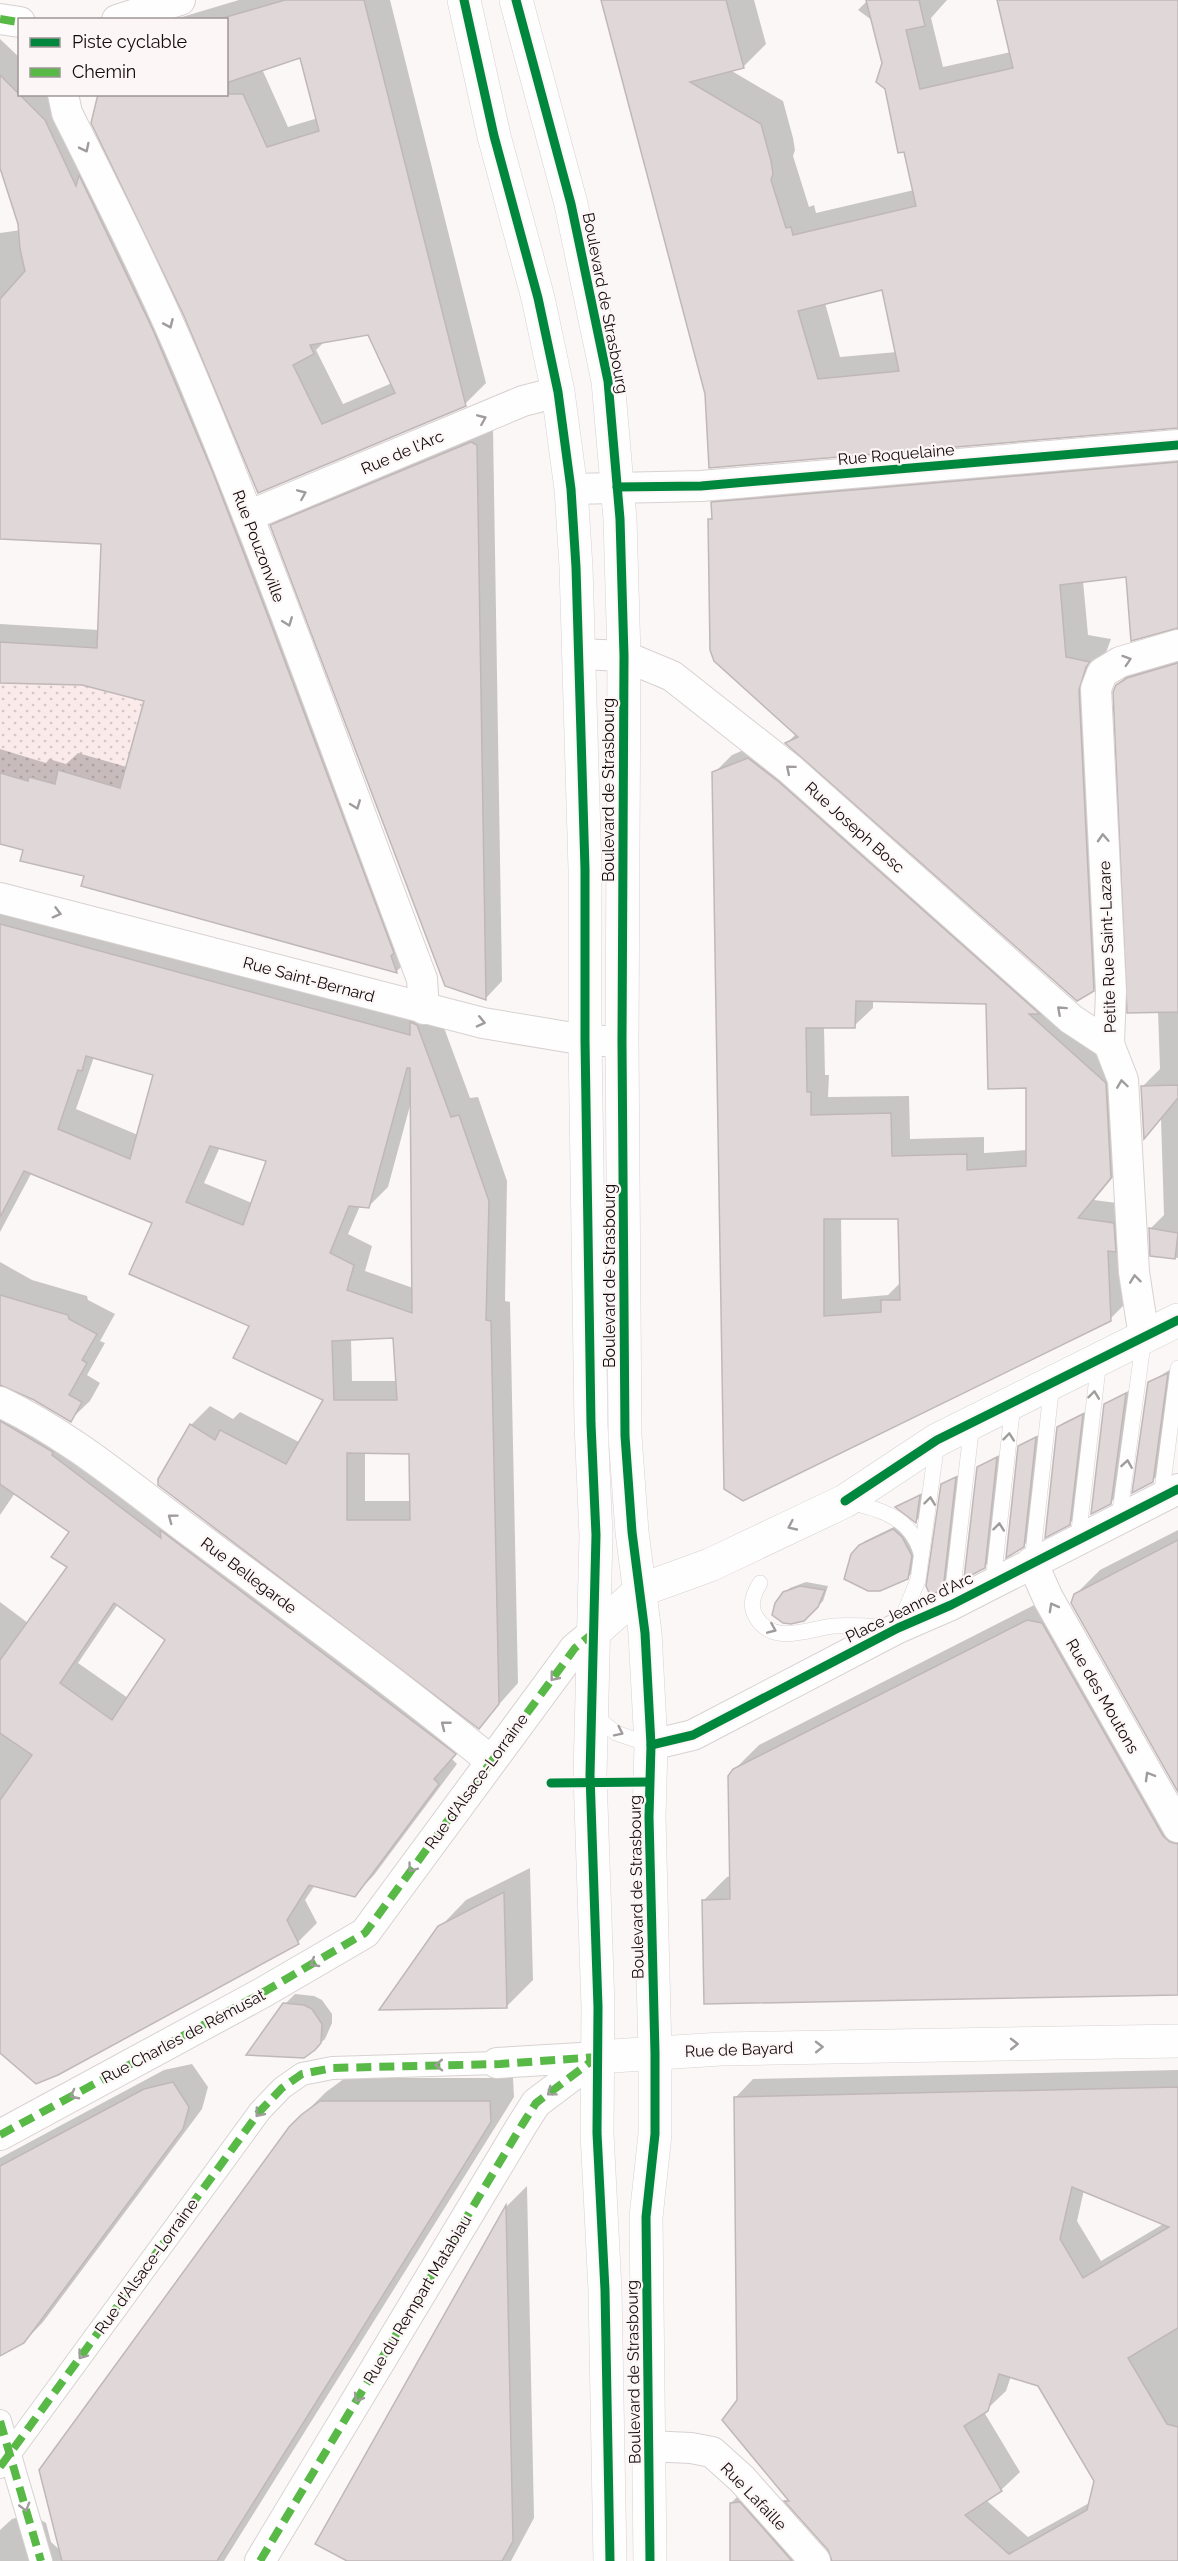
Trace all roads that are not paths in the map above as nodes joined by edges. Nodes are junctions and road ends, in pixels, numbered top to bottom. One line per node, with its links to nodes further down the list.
1 (180, 0): 4 (street)
2 (464, 0): 8 (main road, Boulevard de Strasbourg)
3 (516, 0): 10 (main road, Boulevard de Strasbourg)
4 (123, 18)
5 (0, 20): 6 (street)
6 (18, 22)
7 (63, 96): 12 (street, Rue Pouzonville, one-way to 12)
8 (558, 392): 11 (main road, Boulevard de Strasbourg); 12 (street, Rue de l'Arc, one-way to 8)
9 (1178, 445): 10 (street, Rue Roquelaine)
10 (617, 486): 11 (street, Rue Roquelaine); 15 (main road, Boulevard de Strasbourg)
11 (571, 489): 14 (main road, Boulevard de Strasbourg)
12 (248, 516): 17 (street, Rue Pouzonville, one-way to 17)
13 (1178, 645): 20 (street, Petite Rue Saint-Lazare, one-way to 13)
14 (579, 654): 15 (street, Rue Joseph Bosc); 18 (main road, Boulevard de Strasbourg)
15 (624, 656): 19 (main road, Boulevard de Strasbourg); 20 (street, Rue Joseph Bosc, one-way to 15)
16 (0, 898): 17 (street, Rue Saint-Bernard, one-way to 17)
17 (424, 1009): 18 (street, Rue Saint-Bernard, one-way to 18)
18 (585, 1040): 19 (street, Rue Saint-Bernard); 41 (main road, Boulevard de Strasbourg)
19 (622, 1042): 38 (main road, Boulevard de Strasbourg)
20 (1109, 1044): 22 (street, Petite Rue Saint-Lazare, one-way to 20)
21 (1178, 1320): 22 (main road)
22 (1144, 1337): 23 (main road); 32 (lane, one-way to 22)
23 (1099, 1359): 25 (main road); 33 (lane, one-way to 23)
24 (1178, 1368): 30 (lane)
25 (1052, 1382): 26 (main road); 35 (lane)
26 (1013, 1401): 28 (main road); 36 (lane, one-way to 26)
27 (0, 1402): 44 (street, Rue Bellegarde, one-way to 27)
28 (972, 1421): 29 (main road); 39 (lane)
29 (937, 1440): 31 (main road); 34 (lane, one-way to 29)
30 (1170, 1494): 32 (street, Place Jeanne d'Arc)
31 (845, 1501): 34 (lane); 38 (main road, one-way to 38)
32 (1119, 1519): 33 (street, Place Jeanne d'Arc)
33 (1078, 1539): 35 (street, Place Jeanne d'Arc)
34 (922, 1559): 40 (lane)
35 (1032, 1562): 36 (street, Place Jeanne d'Arc); 45 (street, Rue des Moutons, one-way to 35)
36 (993, 1582): 39 (street, Place Jeanne d'Arc)
37 (760, 1583): 40 (lane, one-way to 40)
38 (641, 1590): 41 (main road); 43 (main road, Boulevard de Strasbourg)
39 (951, 1605): 40 (street, Place Jeanne d'Arc)
40 (898, 1628): 43 (street, Place Jeanne d'Arc)
41 (592, 1634): 42 (main road, Boulevard de Strasbourg); 44 (street, Rue d'Alsace-Lorraine, one-way to 44)
42 (591, 1713): 43 (lane, one-way to 43); 49 (main road, Boulevard de Strasbourg)
43 (651, 1745): 48 (main road, Boulevard de Strasbourg)
44 (491, 1761): 46 (street, Rue d'Alsace-Lorraine, one-way to 46)
45 (1178, 1827)
46 (365, 1933): 52 (street, Rue Charles de Rémusat, one-way to 52)
47 (1178, 2041): 48 (main road, Rue de Bayard, one-way to 47)
48 (655, 2053): 49 (main road, Rue de Bayard); 54 (main road, Boulevard de Strasbourg)
49 (597, 2056): 50 (street, Rue de Bayard); 57 (street, Rue du Rempart Matabiau, one-way to 57); 58 (main road, Boulevard de Strasbourg)
50 (497, 2063): 51 (street, Rue de Bayard, one-way to 51)
51 (302, 2074): 55 (street, Rue d'Alsace-Lorraine, one-way to 55)
52 (0, 2135)
53 (0, 2421): 55 (street)
54 (648, 2446): 59 (main road, Boulevard de Strasbourg); 60 (street, Rue Lafaille)
55 (5, 2460): 56 (street, one-way to 56)
56 (41, 2561)
57 (260, 2561)
58 (610, 2561)
59 (650, 2561)
60 (815, 2561)

